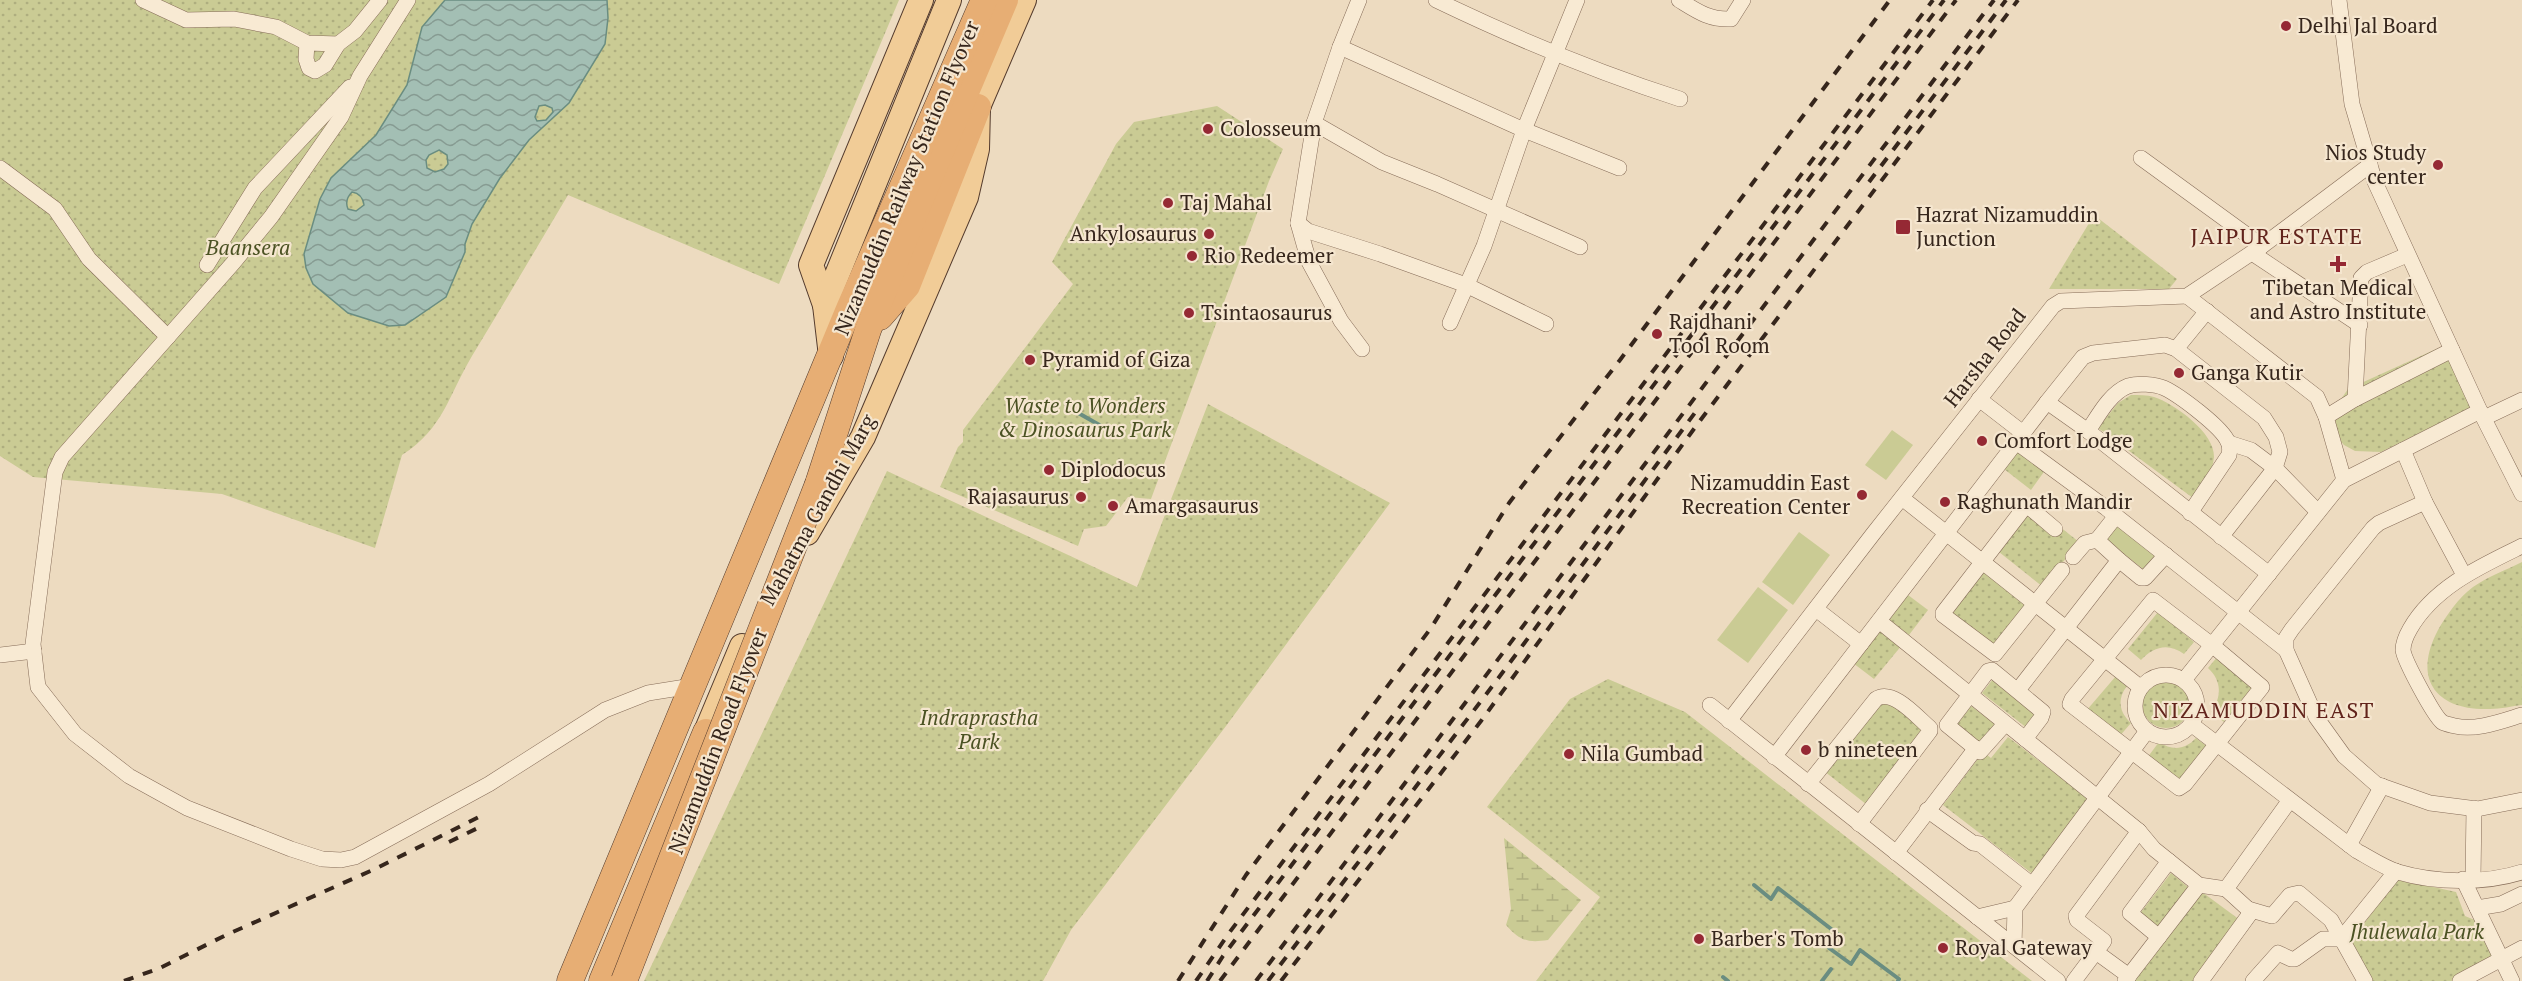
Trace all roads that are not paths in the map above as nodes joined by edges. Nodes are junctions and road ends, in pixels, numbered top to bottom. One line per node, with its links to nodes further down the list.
1 (142, 0): 15 (street)
2 (380, 0): 16 (street)
3 (408, 0): 19 (street)
4 (921, 0): 37 (main road)
5 (949, 0): 37 (main road, Mahatma Gandhi Marg)
6 (984, 0): 28 (highway, Nizamuddin Railway Station Flyover)
7 (1005, 0): 28 (highway, Nizamuddin Railway Station Flyover)
8 (1024, 0): 21 (main road, Mahatma Gandhi Marg)
9 (1359, 0): 17 (street)
10 (1436, 0): 18 (street)
11 (1578, 0): 18 (street)
12 (1679, 0): 13 (street)
13 (1743, 0)
14 (2339, 0): 25 (street)
15 (307, 43): 16 (street); 16 (street)
16 (338, 44)
17 (1341, 47): 22 (street); 23 (street)
18 (1554, 54): 20 (street); 23 (street)
19 (360, 76): 34 (street); 43 (street)
20 (1680, 99)
21 (978, 107): 42 (highway); 103 (main road, Mahatma Gandhi Marg)
22 (1314, 123): 29 (street); 30 (street)
23 (1524, 130): 27 (street); 29 (street)
24 (2141, 158): 32 (street)
25 (2370, 165): 32 (street); 33 (street)
26 (0, 168): 43 (street)
27 (1619, 168)
28 (909, 199): 42 (highway, Nizamuddin Railway Station Flyover); 47 (highway, Nizamuddin Railway Station Flyover)
29 (1496, 210): 31 (street); 35 (street)
30 (1298, 224): 35 (street); 44 (street)
31 (1580, 247)
32 (2257, 249): 36 (street); 41 (street)
33 (2407, 255): 41 (street); 46 (street)
34 (207, 265)
35 (1466, 285): 39 (street); 40 (street)
36 (2187, 296): 38 (street); 48 (street, Harsha Road)
37 (825, 305): 47 (main road, Mahatma Gandhi Marg)
38 (2207, 311): 45 (street); 53 (street)
39 (1450, 323)
40 (1546, 324)
41 (2360, 325): 49 (street)
42 (868, 330): 143 (highway, Nizamuddin Road Flyover, bridge)
43 (168, 337): 87 (street)
44 (1362, 349)
45 (2176, 349): 51 (street); 58 (street)
46 (2452, 350): 49 (street); 52 (street)
47 (831, 356): 91 (highway, Mahatma Gandhi Marg)
48 (1979, 399): 55 (street); 61 (street, Harsha Road)
49 (2355, 399): 53 (street)
50 (2522, 400): 52 (street)
51 (2047, 402): 54 (street); 55 (street)
52 (2482, 415): 57 (street); 60 (street)
53 (2326, 417): 59 (street)
54 (2088, 431): 56 (street); 64 (street)
55 (2020, 438): 65 (street); 67 (street)
56 (2229, 443): 58 (street); 64 (street)
57 (2403, 450): 59 (street); 62 (street)
58 (2275, 468): 63 (street); 68 (street)
59 (2344, 480): 63 (street)
60 (2522, 494)
61 (1902, 498): 67 (street); 80 (street, Harsha Road)
62 (2426, 502): 77 (street); 86 (street)
63 (2318, 512): 76 (street)
64 (2190, 513): 68 (street)
65 (2116, 516): 69 (street); 71 (street)
66 (2055, 530): 74 (street)
67 (1946, 533): 74 (street); 82 (street)
68 (2221, 537): 76 (street)
69 (2097, 540): 72 (street); 73 (street)
70 (2522, 546): 77 (street)
71 (2166, 555): 73 (street); 81 (street)
72 (2073, 558)
73 (2117, 558): 78 (street); 83 (street)
74 (1983, 562): 79 (street); 79 (street)
75 (2062, 570): 79 (street)
76 (2269, 574): 81 (street)
77 (2464, 575): 96 (street)
78 (2098, 577)
79 (2036, 604): 83 (street)
80 (1816, 609): 84 (street); 97 (street, Harsha Road)
81 (2239, 612): 85 (street); 86 (street)
82 (1879, 621): 84 (street); 94 (street)
83 (2066, 627): 89 (street); 93 (street)
84 (1861, 644): 108 (street)
85 (2212, 645): 89 (street); 90 (street); 105 (street)
86 (2286, 650): 110 (street)
87 (34, 651): 88 (street); 91 (street)
88 (0, 655)
89 (2104, 658): 92 (street); 107 (street)
90 (2184, 680): 92 (street); 99 (street)
91 (692, 686): 119 (highway, Mahatma Gandhi Marg)
92 (2140, 687): 102 (street)
93 (2018, 690): 94 (street); 104 (street)
94 (1971, 696): 98 (street); 100 (street)
95 (1710, 705): 97 (street)
96 (2522, 715)
97 (1729, 721): 108 (street)
98 (2005, 724): 104 (street); 106 (street)
99 (2191, 724): 102 (street); 105 (street)
100 (1947, 725): 101 (street); 106 (street)
101 (1929, 728): 109 (street); 116 (street)
102 (2147, 731): 107 (street)
103 (706, 732): 142 (highway, Mahatma Gandhi Marg)
104 (2025, 739): 111 (street)
105 (2217, 743): 107 (street); 112 (street)
106 (1976, 748): 115 (street)
107 (2132, 753): 111 (street)
108 (1774, 757): 109 (street)
109 (1808, 784): 116 (street)
110 (2382, 786): 114 (street); 118 (street)
111 (2098, 798): 117 (street); 125 (street)
112 (2290, 800): 118 (street); 127 (street)
113 (2522, 800): 114 (street)
114 (2474, 808): 124 (street)
115 (1927, 810): 120 (street); 125 (street)
116 (1859, 824): 120 (street)
117 (2139, 831): 121 (street); 137 (street)
118 (2349, 845): 122 (street)
119 (624, 853): 140 (highway); 141 (highway)
120 (1896, 854): 132 (street)
121 (2169, 861): 126 (street); 133 (street)
122 (2396, 871): 124 (street); 134 (street)
123 (2522, 872): 124 (street)
124 (2468, 879): 130 (street)
125 (2031, 884): 129 (street)
126 (2199, 885): 127 (street); 133 (street)
127 (2226, 889): 131 (street)
128 (2522, 894): 130 (street)
129 (2015, 908): 132 (street); 135 (street)
130 (2477, 908): 138 (street)
131 (2247, 909): 134 (street); 146 (street)
132 (1977, 918): 135 (street)
133 (2159, 937): 139 (street)
134 (2341, 939): 147 (street); 148 (street)
135 (2014, 946): 144 (street)
136 (2522, 948): 138 (street)
137 (2096, 952): 139 (street); 145 (street)
138 (2501, 958): 149 (street); 150 (street)
139 (2127, 979)
140 (555, 981)
141 (570, 981)
142 (602, 981)
143 (624, 981)
144 (2058, 981)
145 (2074, 981)
146 (2201, 981)
147 (2253, 981)
148 (2365, 981)
149 (2460, 981)
150 (2512, 981)

